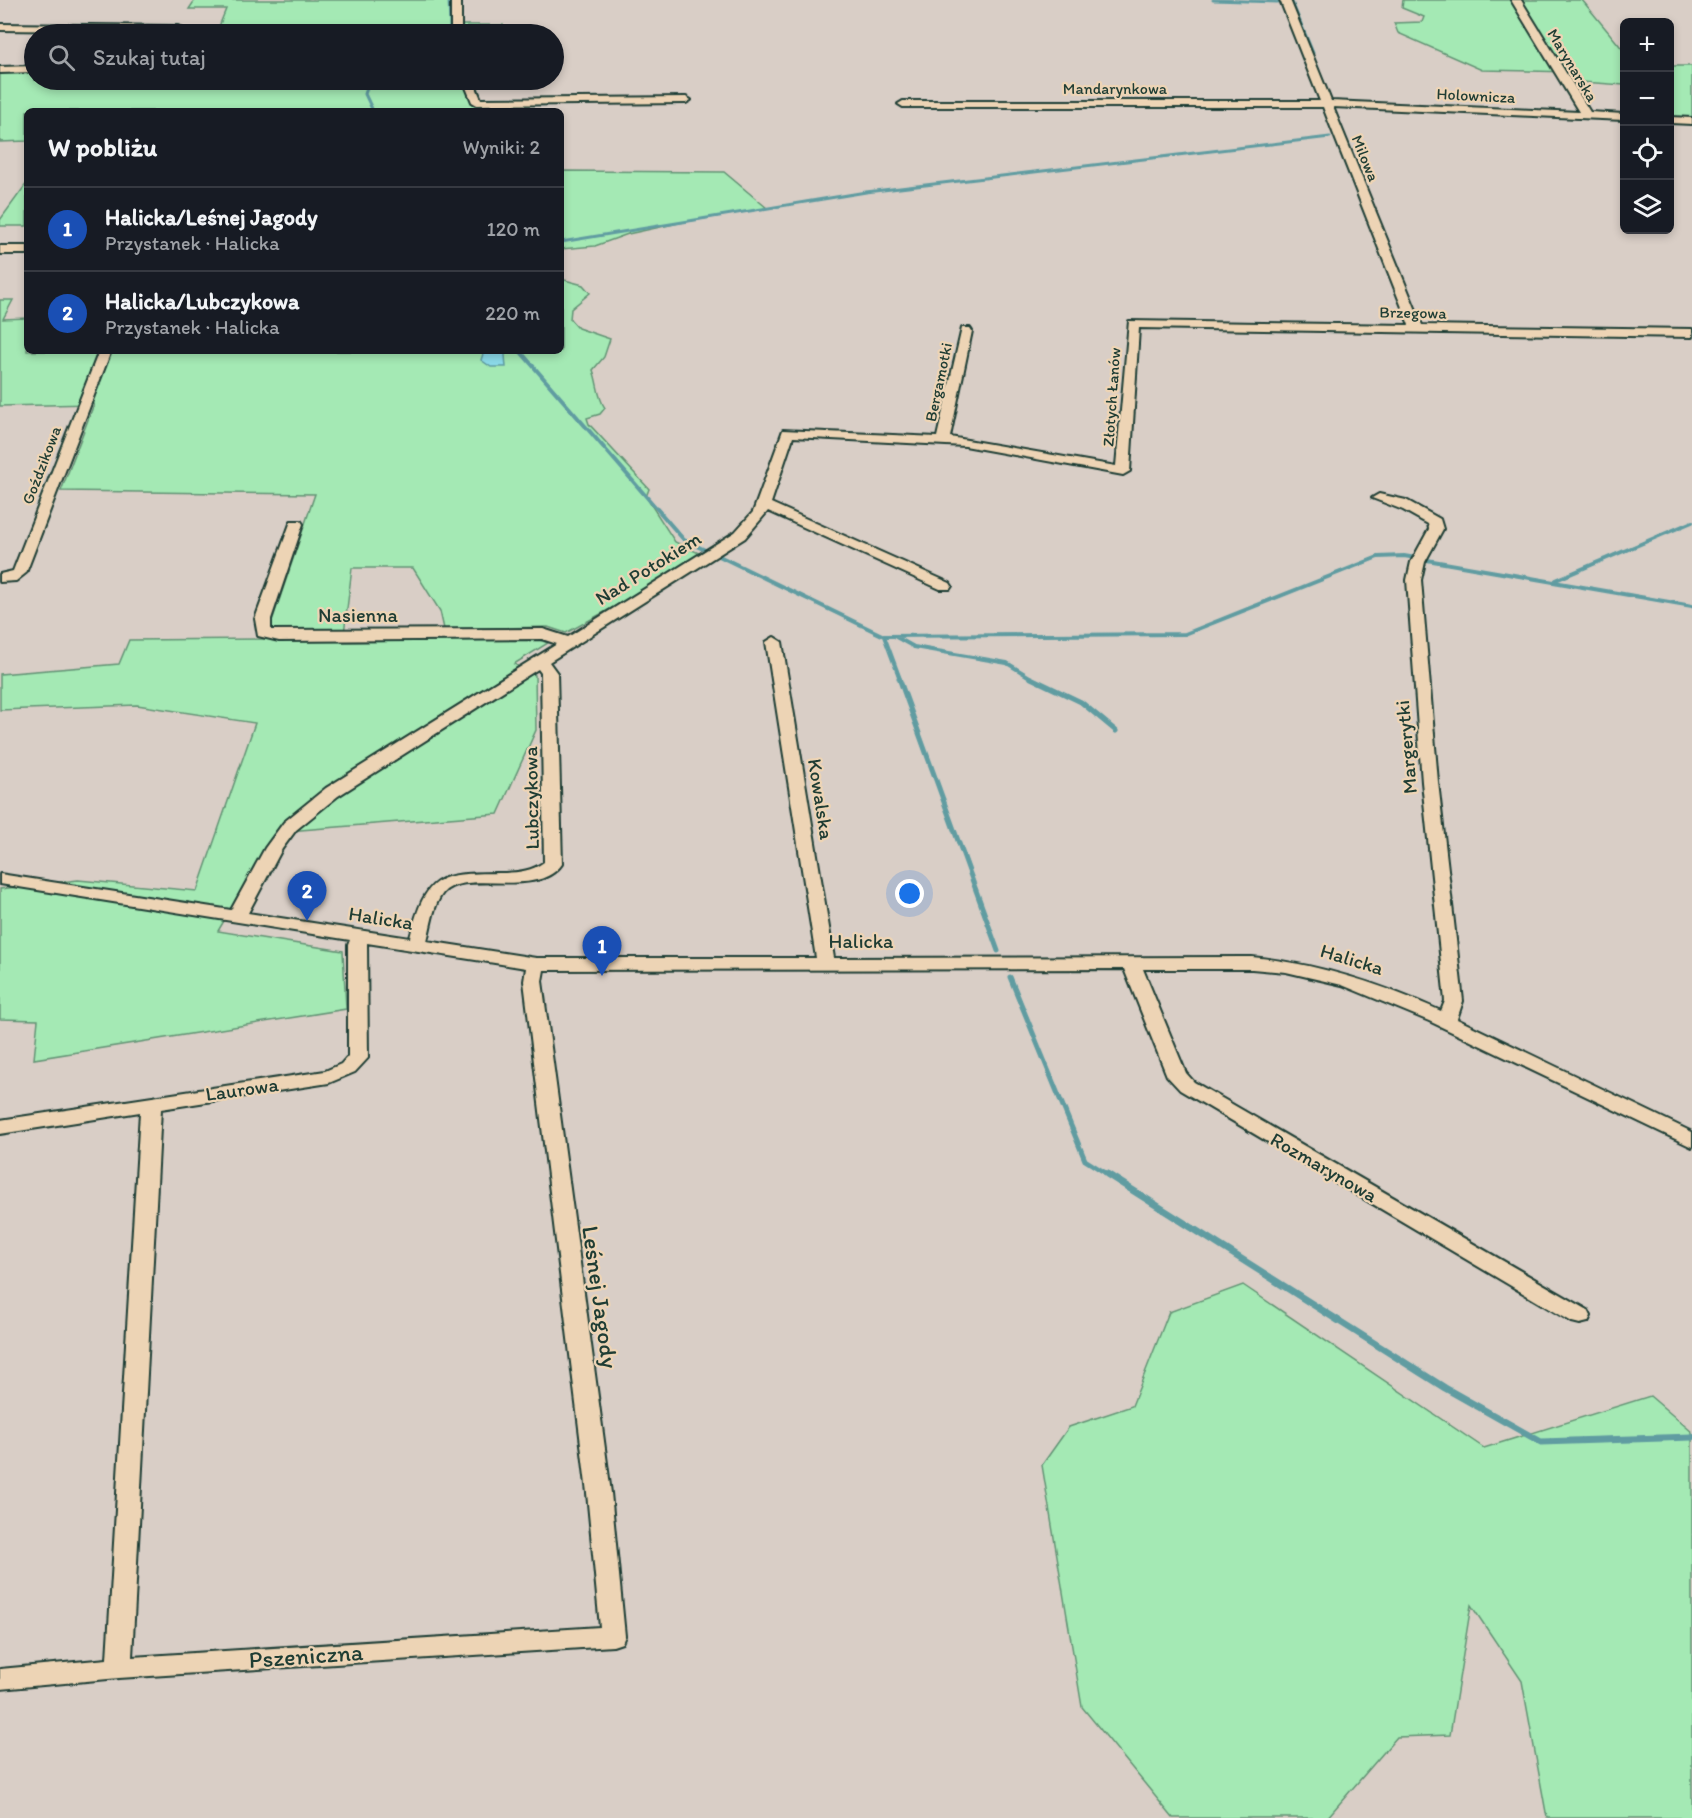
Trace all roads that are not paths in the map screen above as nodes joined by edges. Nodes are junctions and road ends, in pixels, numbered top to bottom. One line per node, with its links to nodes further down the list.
1 (456, 0): 4 (street)
2 (1285, 0): 12 (street, Milowa)
3 (1516, 0): 13 (street, Marynarska)
4 (456, 24)
5 (0, 27): 6 (street)
6 (24, 27)
7 (24, 69): 8 (street)
8 (0, 70)
9 (472, 90): 10 (street)
10 (686, 100)
11 (903, 104): 12 (street, Mandarynkowa)
12 (1327, 104): 13 (street, Holownicza); 20 (street, Milowa)
13 (1586, 115): 14 (street, Holownicza)
14 (1620, 117)
15 (1674, 120): 16 (street)
16 (1692, 121)
17 (0, 250): 18 (street)
18 (24, 250)
19 (1133, 324): 20 (street, Brzegowa); 25 (street, Złotych Łanów)
20 (1417, 329): 22 (street, Brzegowa)
21 (966, 331): 24 (street, Bergamotki)
22 (1692, 333)
23 (104, 354): 29 (street, Goździkowa)
24 (943, 440): 25 (street, Nad Potokiem); 27 (street, Nad Potokiem)
25 (1123, 471)
26 (1384, 498): 41 (street, Margerytki)
27 (763, 505): 30 (street); 31 (street, Nad Potokiem)
28 (296, 524): 31 (street, Nasienna)
29 (0, 578)
30 (945, 586)
31 (568, 642): 33 (street, Nad Potokiem)
32 (774, 642): 38 (street, Kowalska)
33 (536, 662): 35 (street, Nad Potokiem); 37 (street, Lubczykowa)
34 (0, 879): 35 (street, Halicka)
35 (236, 918): 36 (street, Halicka)
36 (361, 938): 37 (street, Halicka); 42 (street, Laurowa)
37 (417, 946): 40 (street, Halicka)
38 (826, 963): 39 (street, Halicka); 40 (street, Halicka)
39 (1131, 963): 41 (street, Halicka); 45 (street, Rozmarynowa)
40 (536, 964): 46 (street, Leśnej Jagody)
41 (1446, 1022): 44 (street, Halicka)
42 (151, 1102): 43 (street, Laurowa); 47 (street)
43 (0, 1127)
44 (1692, 1140)
45 (1580, 1316)
46 (613, 1636): 47 (street, Pszeniczna)
47 (119, 1668): 48 (street, Pszeniczna)
48 (0, 1679)

